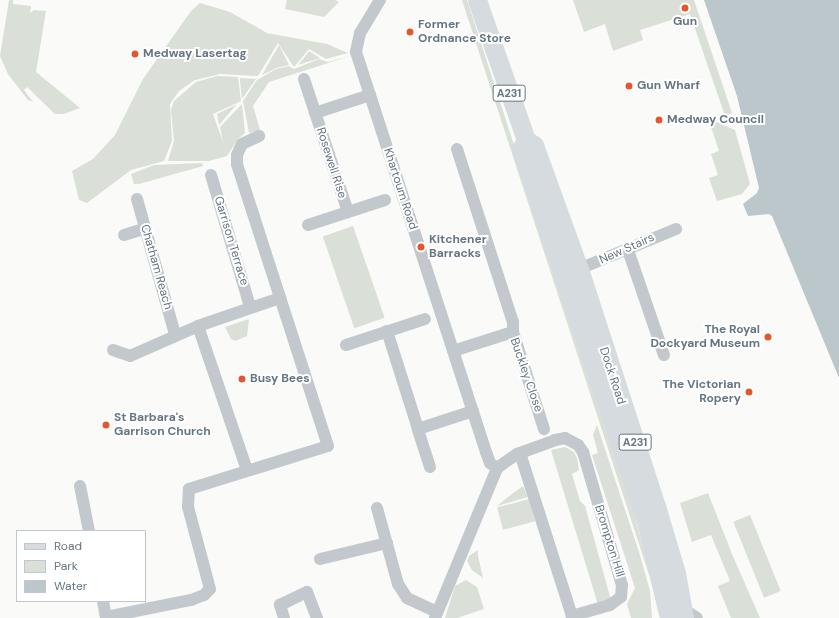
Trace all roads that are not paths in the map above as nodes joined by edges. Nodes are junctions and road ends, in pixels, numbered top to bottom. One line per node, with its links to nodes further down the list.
1 (380, 0): 4 (street, Khartoum Road)
2 (477, 0): 17 (main road, Dock Road / A231)
3 (304, 79): 5 (street, Rosewell Rise)
4 (370, 95): 5 (street, Rosewell Rise); 27 (street, Khartoum Road)
5 (315, 113): 11 (street, Rosewell Rise)
6 (259, 136): 18 (street)
7 (457, 149): 23 (street)
8 (211, 175): 19 (street, Garrison Terrace)
9 (137, 199): 13 (street, Chatham Reach)
10 (385, 200): 11 (street)
11 (348, 212): 12 (street)
12 (308, 225)
13 (144, 229): 15 (street); 24 (street, Chatham Reach)
14 (676, 229): 16 (street, New Stairs)
15 (124, 235)
16 (628, 250): 17 (street, New Stairs); 28 (street)
17 (571, 271): 42 (main road, Dock Road / A231)
18 (280, 298): 19 (street); 35 (street)
19 (250, 307): 21 (street)
20 (425, 319): 22 (street)
21 (198, 326): 24 (street); 35 (street)
22 (387, 331): 25 (street); 30 (street)
23 (513, 332): 27 (street, Buckley Close); 31 (street, Buckley Close)
24 (175, 334): 26 (street)
25 (346, 345)
26 (113, 350)
27 (453, 351): 29 (street, Khartoum Road)
28 (664, 355)
29 (473, 411): 30 (street); 34 (street, Khartoum Road)
30 (418, 429): 33 (street)
31 (544, 429)
32 (520, 453): 34 (street, Brompton Hill); 44 (street, Brompton Hill); 44 (street, Brompton Hill)
33 (430, 467)
34 (497, 468): 43 (street)
35 (247, 470): 45 (street)
36 (80, 486): 38 (street)
37 (377, 508): 39 (street)
38 (89, 530)
39 (387, 543): 40 (street); 43 (street)
40 (320, 559)
41 (103, 602): 45 (street)
42 (680, 614)
43 (436, 615)
44 (572, 617)
45 (106, 618)
46 (284, 618): 47 (street)
47 (317, 618)

